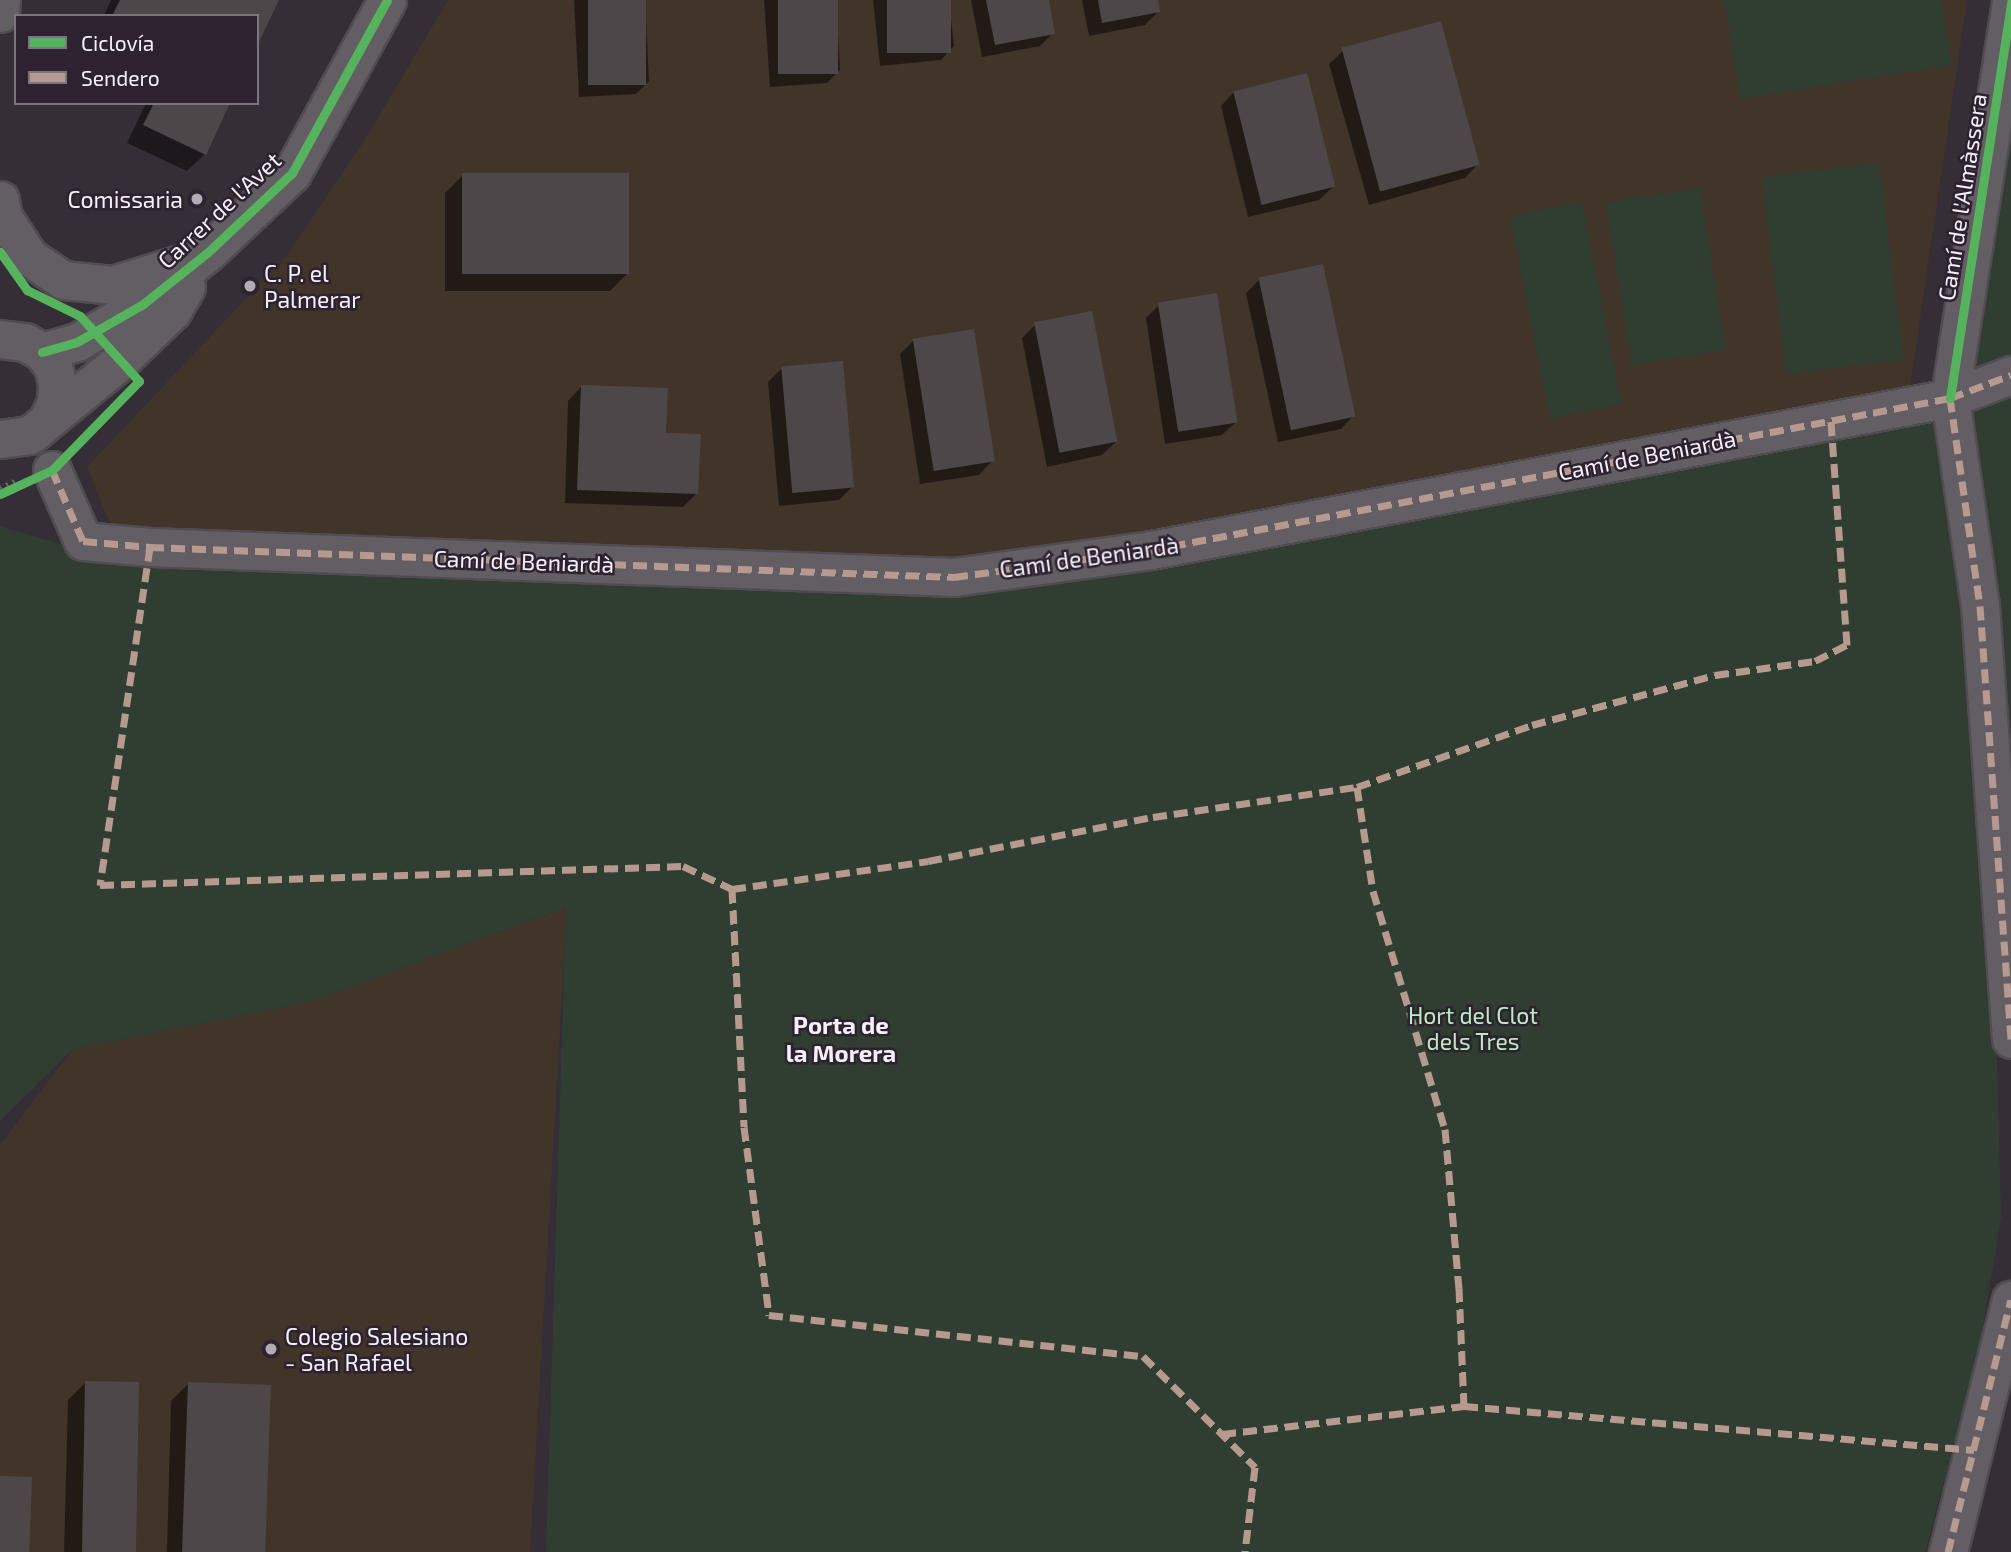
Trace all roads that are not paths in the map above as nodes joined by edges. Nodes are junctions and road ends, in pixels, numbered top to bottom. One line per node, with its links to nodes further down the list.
1 (1, 0): 4 (street)
2 (387, 0): 6 (street, Carrer de l'Avet)
3 (2011, 2): 9 (street, Camí de l'Almàssera)
4 (0, 13)
5 (0, 200): 6 (street)
6 (207, 253): 7 (street, Carrer de l'Avet); 10 (street, Carrer de l'Avet)
7 (17, 338): 10 (street)
8 (2011, 375): 9 (street, Camí de Beniardà)
9 (1950, 398): 12 (street, Camí de Beniardà); 13 (street, Camí de l'Almàssera)
10 (48, 419): 11 (street, Carrer de l'Avet)
11 (2, 442)
12 (51, 470)
13 (2011, 1039)
14 (2011, 1300): 15 (street)
15 (1948, 1552)

